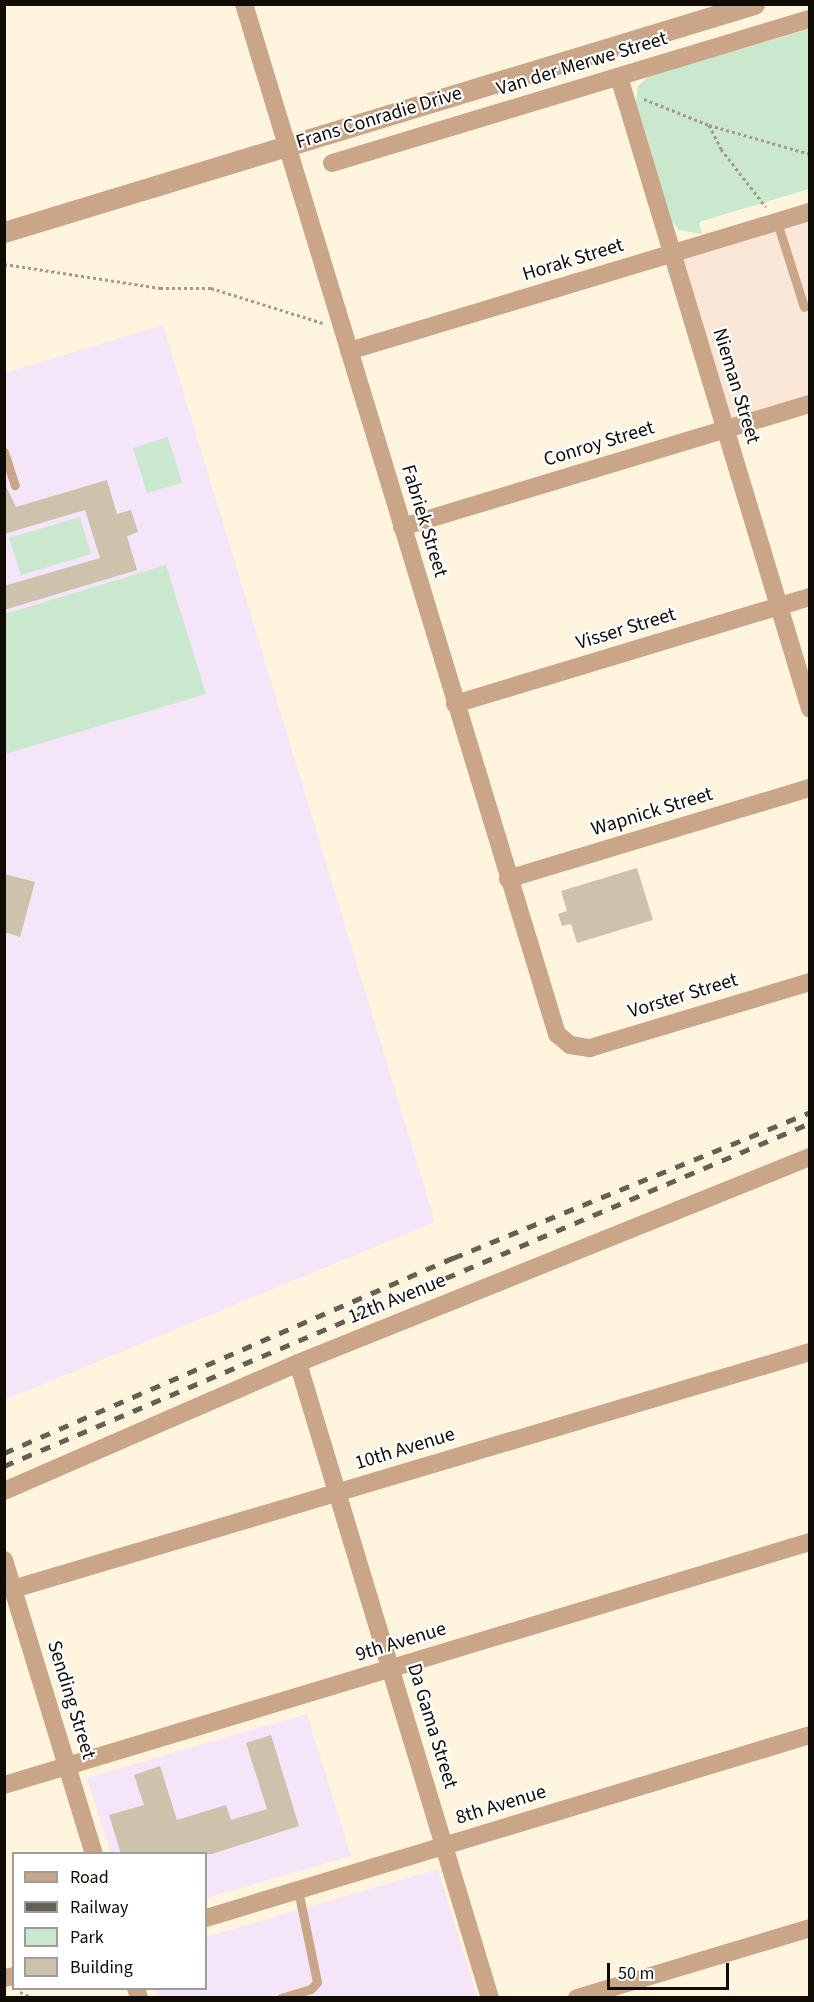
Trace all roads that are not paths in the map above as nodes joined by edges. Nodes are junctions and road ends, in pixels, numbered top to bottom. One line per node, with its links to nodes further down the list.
1 (244, 4): 5 (street, Fabriek Street)
2 (754, 4): 5 (street, Frans Conradie Drive)
3 (810, 19): 4 (street, Van der Merwe Street)
4 (621, 84): 6 (street, Van der Merwe Street); 10 (street, Nieman Street)
5 (286, 146): 9 (street, Frans Conradie Drive); 12 (street, Fabriek Street)
6 (332, 163)
7 (810, 212): 8 (street, Horak Street)
8 (777, 222): 10 (street, Horak Street); 11 (lane)
9 (4, 232)
10 (672, 254): 12 (street, Horak Street); 14 (street, Nieman Street)
11 (804, 307)
12 (349, 351): 17 (street, Fabriek Street)
13 (810, 404): 14 (street, Conroy Street)
14 (725, 429): 17 (street, Conroy Street); 19 (street, Nieman Street)
15 (4, 452): 16 (lane)
16 (15, 485)
17 (402, 527): 20 (street, Fabriek Street)
18 (810, 597): 19 (street, Visser Street)
19 (778, 606): 20 (street, Visser Street); 21 (street, Nieman Street)
20 (455, 704): 23 (street, Fabriek Street)
21 (810, 709)
22 (810, 788): 23 (street, Wapnick Street)
23 (508, 879): 25 (street, Fabriek Street)
24 (810, 982): 25 (street, Vorster Street)
25 (570, 1045)
26 (810, 1157): 28 (street, 12th Avenue)
27 (810, 1352): 30 (street, 10th Avenue)
28 (298, 1364): 29 (street, 12th Avenue); 30 (street, Da Gama Street)
29 (4, 1491)
30 (338, 1492): 33 (street, 10th Avenue); 34 (street, Da Gama Street)
31 (810, 1542): 34 (street, 9th Avenue)
32 (4, 1560): 33 (street, Sending Street)
33 (14, 1589): 36 (street, Sending Street)
34 (391, 1669): 36 (street, 9th Avenue); 38 (street, Da Gama Street)
35 (810, 1735): 38 (street, 8th Avenue)
36 (68, 1766): 37 (street, 9th Avenue); 39 (street, Sending Street)
37 (4, 1785)
38 (444, 1846): 40 (street, 8th Avenue); 44 (street, Da Gama Street)
39 (93, 1852)
40 (298, 1890): 41 (street, 8th Avenue); 43 (lane)
41 (207, 1918)
42 (810, 1928): 45 (street)
43 (281, 1998)
44 (490, 1998)
45 (577, 1998)

